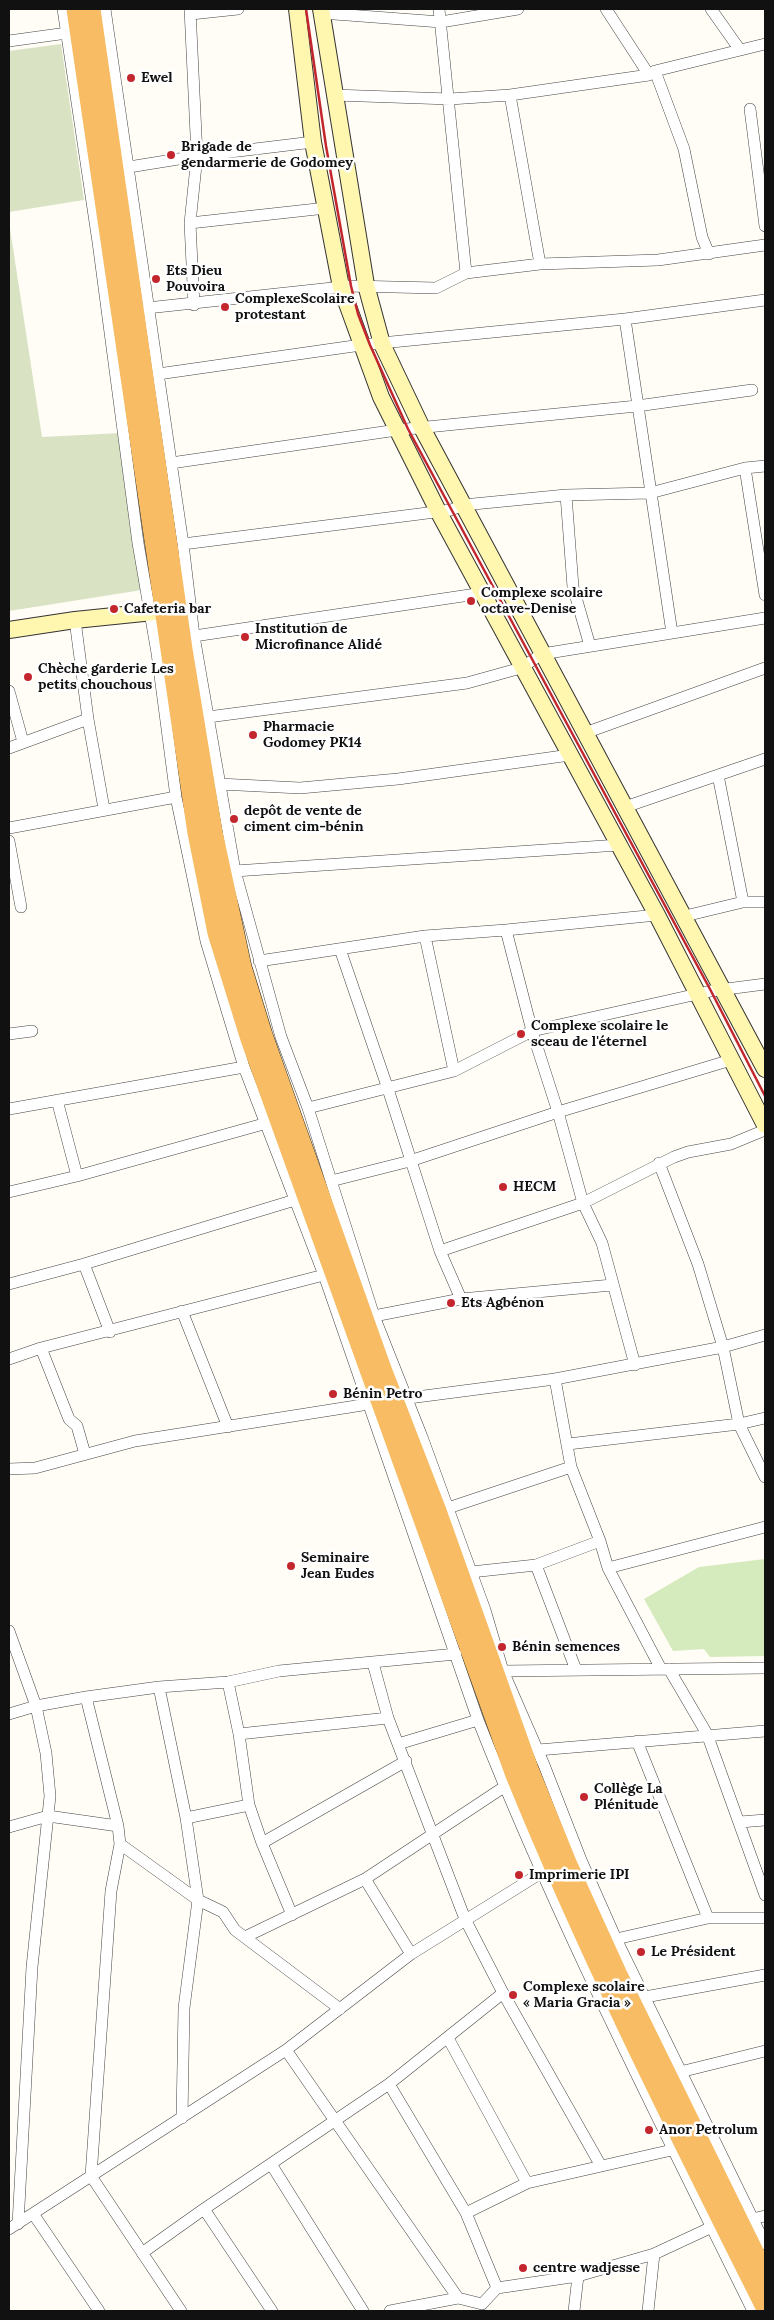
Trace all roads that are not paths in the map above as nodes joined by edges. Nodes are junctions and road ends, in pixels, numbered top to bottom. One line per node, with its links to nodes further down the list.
1 (63, 9): 14 (street)
2 (76, 9): 56 (highway)
3 (91, 9): 132 (highway)
4 (105, 9): 25 (street)
5 (238, 9): 12 (street)
6 (296, 9): 23 (main road)
7 (440, 9): 13 (street)
8 (518, 9): 13 (street)
9 (606, 9): 18 (street)
10 (711, 9): 17 (street)
11 (321, 11): 13 (street); 19 (main road)
12 (191, 12): 24 (street)
13 (440, 22): 21 (street)
14 (67, 33): 15 (street); 56 (street)
15 (9, 41)
16 (765, 44): 17 (street)
17 (740, 50): 18 (street)
18 (652, 73): 20 (street); 30 (street)
19 (333, 95): 21 (street); 33 (main road)
20 (510, 95): 21 (street); 31 (street)
21 (450, 99): 32 (street)
22 (750, 109): 28 (street)
23 (313, 142): 24 (street); 26 (main road)
24 (197, 156): 25 (street); 27 (street)
25 (129, 167): 37 (street)
26 (326, 208): 27 (street); 34 (main road)
27 (190, 222): 36 (street)
28 (765, 226)
29 (765, 245): 30 (street)
30 (708, 254): 31 (street)
31 (540, 264): 32 (street)
32 (466, 273): 33 (street)
33 (366, 285): 34 (street); 39 (main road)
34 (341, 287): 36 (street); 40 (main road)
35 (765, 300): 38 (street)
36 (194, 305): 37 (street)
37 (147, 308): 41 (street)
38 (625, 319): 39 (street); 43 (street)
39 (382, 344): 40 (street); 44 (main road)
40 (361, 345): 41 (street); 45 (main road)
41 (158, 374): 46 (street)
42 (752, 390): 43 (street)
43 (637, 406): 44 (street); 49 (street)
44 (422, 428): 45 (street); 51 (main road)
45 (397, 430): 46 (street); 52 (main road)
46 (171, 464): 53 (street)
47 (765, 466): 48 (street)
48 (746, 468): 49 (street); 55 (street)
49 (650, 493): 50 (street); 60 (street)
50 (566, 495): 51 (street); 62 (street)
51 (463, 505): 52 (street); 63 (main road)
52 (438, 511): 53 (street); 54 (main road)
53 (183, 544): 61 (street)
54 (483, 593): 61 (street); 64 (main road)
55 (765, 595)
56 (157, 611): 58 (main road); 76 (street); 132 (highway)
57 (765, 618): 60 (street)
58 (75, 620): 59 (main road); 68 (street)
59 (9, 630)
60 (672, 633): 62 (street)
61 (194, 636): 67 (street)
62 (590, 646): 63 (street)
63 (542, 654): 64 (street); 69 (main road)
64 (521, 668): 67 (street); 72 (main road)
65 (765, 668): 69 (street)
66 (9, 691): 70 (street)
67 (208, 717): 75 (street)
68 (88, 719): 70 (street); 78 (street)
69 (585, 733): 77 (main road)
70 (23, 742): 71 (street)
71 (9, 748)
72 (570, 755): 75 (street); 81 (main road)
73 (765, 759): 74 (street)
74 (718, 775): 77 (street); 83 (street)
75 (219, 784): 82 (street)
76 (176, 797): 78 (street); 99 (street)
77 (625, 807): 87 (main road)
78 (104, 809): 79 (street)
79 (9, 828)
80 (9, 841): 85 (street)
81 (619, 845): 82 (street); 86 (main road)
82 (235, 871): 91 (street)
83 (743, 902): 84 (street); 87 (street)
84 (765, 902)
85 (21, 907)
86 (657, 915): 88 (street); 94 (main road)
87 (685, 916): 93 (main road)
88 (506, 930): 89 (street); 96 (street)
89 (425, 936): 90 (street); 101 (street)
90 (340, 949): 91 (street); 102 (street)
91 (259, 961): 104 (street)
92 (765, 984): 93 (street)
93 (723, 989): 94 (street); 100 (main road)
94 (697, 995): 96 (street); 98 (main road)
95 (32, 1031): 97 (street)
96 (532, 1032): 101 (street); 106 (street)
97 (9, 1034)
98 (731, 1060): 106 (street); 108 (main road)
99 (244, 1066): 103 (street); 107 (street)
100 (765, 1069)
101 (454, 1071): 102 (street)
102 (388, 1089): 104 (street); 110 (street)
103 (57, 1100): 105 (street); 112 (street)
104 (308, 1108): 113 (street)
105 (9, 1109)
106 (558, 1112): 110 (street); 116 (street)
107 (267, 1124): 112 (street); 115 (street)
108 (765, 1125)
109 (765, 1130): 111 (street)
110 (410, 1162): 113 (street); 117 (street)
111 (659, 1163): 116 (street); 127 (street)
112 (77, 1176): 114 (street)
113 (331, 1181): 124 (street)
114 (9, 1192)
115 (295, 1200): 118 (street); 119 (street)
116 (583, 1203): 117 (street); 121 (street)
117 (440, 1250): 122 (street)
118 (84, 1264): 120 (street); 125 (street)
119 (324, 1275): 123 (street); 132 (street)
120 (9, 1284)
121 (612, 1284): 122 (street); 130 (street)
122 (462, 1300): 124 (street)
123 (182, 1311): 125 (street); 135 (street)
124 (374, 1316): 132 (street)
125 (110, 1332): 128 (street)
126 (765, 1335): 127 (street)
127 (723, 1347): 130 (street); 134 (street)
128 (41, 1348): 129 (street); 137 (street)
129 (9, 1359)
130 (635, 1365): 131 (street)
131 (555, 1379): 132 (street); 136 (street)
132 (388, 1401): 135 (street); 141 (street); 148 (street); 216 (highway); 221 (highway)
133 (765, 1418): 134 (street)
134 (739, 1424): 136 (street); 140 (street)
135 (228, 1427): 137 (street)
136 (568, 1444): 138 (street)
137 (85, 1454): 139 (street)
138 (570, 1467): 141 (street); 143 (street)
139 (9, 1469)
140 (765, 1477)
141 (448, 1508): 146 (street)
142 (765, 1527): 145 (street)
143 (600, 1541): 144 (street); 145 (street)
144 (536, 1565): 146 (street); 152 (street)
145 (608, 1568): 151 (street)
146 (471, 1572): 153 (street)
147 (9, 1631): 157 (street)
148 (456, 1654): 149 (street); 160 (street)
149 (373, 1663): 154 (street); 159 (street)
150 (765, 1668): 151 (street)
151 (665, 1669): 152 (street); 163 (street)
152 (576, 1670): 153 (street)
153 (503, 1671): 166 (street)
154 (228, 1682): 155 (street); 162 (street)
155 (159, 1687): 156 (street); 171 (street)
156 (86, 1697): 157 (street); 174 (street)
157 (36, 1706): 158 (street); 170 (street)
158 (9, 1714)
159 (388, 1718): 162 (street); 165 (street)
160 (478, 1720): 165 (street); 168 (street)
161 (765, 1731): 163 (street)
162 (239, 1734): 169 (street)
163 (707, 1734): 164 (street); 173 (street)
164 (637, 1741): 166 (street); 184 (street)
165 (398, 1744): 167 (street)
166 (538, 1750): 188 (street)
167 (406, 1761): 176 (street); 177 (street)
168 (504, 1787): 176 (street); 179 (street)
169 (249, 1805): 171 (street); 177 (street)
170 (48, 1816): 174 (street); 175 (street); 211 (street)
171 (186, 1818): 182 (street)
172 (765, 1820): 173 (street)
173 (740, 1822): 181 (street)
174 (118, 1826): 178 (street)
175 (9, 1827)
176 (431, 1834): 180 (street); 186 (street)
177 (262, 1843): 183 (street)
178 (120, 1844): 182 (street); 204 (street)
179 (541, 1873): 186 (street); 201 (street)
180 (365, 1879): 183 (street); 189 (street)
181 (765, 1895)
182 (198, 1900): 187 (street); 199 (street)
183 (292, 1915): 187 (street)
184 (708, 1918): 185 (street); 188 (street)
185 (765, 1918)
186 (465, 1919): 189 (street); 191 (street)
187 (244, 1937): 193 (street)
188 (616, 1939): 192 (street)
189 (410, 1954): 193 (street)
190 (765, 1975): 192 (street)
191 (503, 1993): 194 (street); 203 (street)
192 (645, 1997): 197 (street)
193 (340, 2009): 195 (street)
194 (448, 2038): 198 (street); 205 (street)
195 (286, 2050): 199 (street); 200 (street)
196 (765, 2051): 197 (street)
197 (680, 2072): 210 (street)
198 (389, 2084): 200 (street); 207 (street)
199 (182, 2118): 204 (street)
200 (335, 2119): 202 (street); 219 (street)
201 (672, 2150): 203 (street); 212 (street)
202 (271, 2164): 206 (street); 225 (street)
203 (601, 2166): 205 (street)
204 (91, 2176): 208 (street); 214 (street)
205 (527, 2183): 207 (street)
206 (204, 2208): 214 (street); 224 (street)
207 (466, 2213): 218 (street)
208 (34, 2215): 211 (street); 222 (street)
209 (765, 2216): 210 (street)
210 (752, 2219): 213 (street)
211 (14, 2227)
212 (712, 2228): 215 (street); 229 (street)
213 (765, 2244)
214 (142, 2253): 223 (street)
215 (654, 2254): 217 (street); 228 (street)
216 (765, 2274)
217 (578, 2276): 218 (street); 227 (street)
218 (497, 2288): 220 (street)
219 (458, 2298): 220 (street); 226 (street)
220 (483, 2307)
221 (765, 2307)
222 (99, 2311)
223 (181, 2311)
224 (272, 2311)
225 (362, 2311)
226 (390, 2311)
227 (574, 2311)
228 (648, 2311)
229 (753, 2311)

